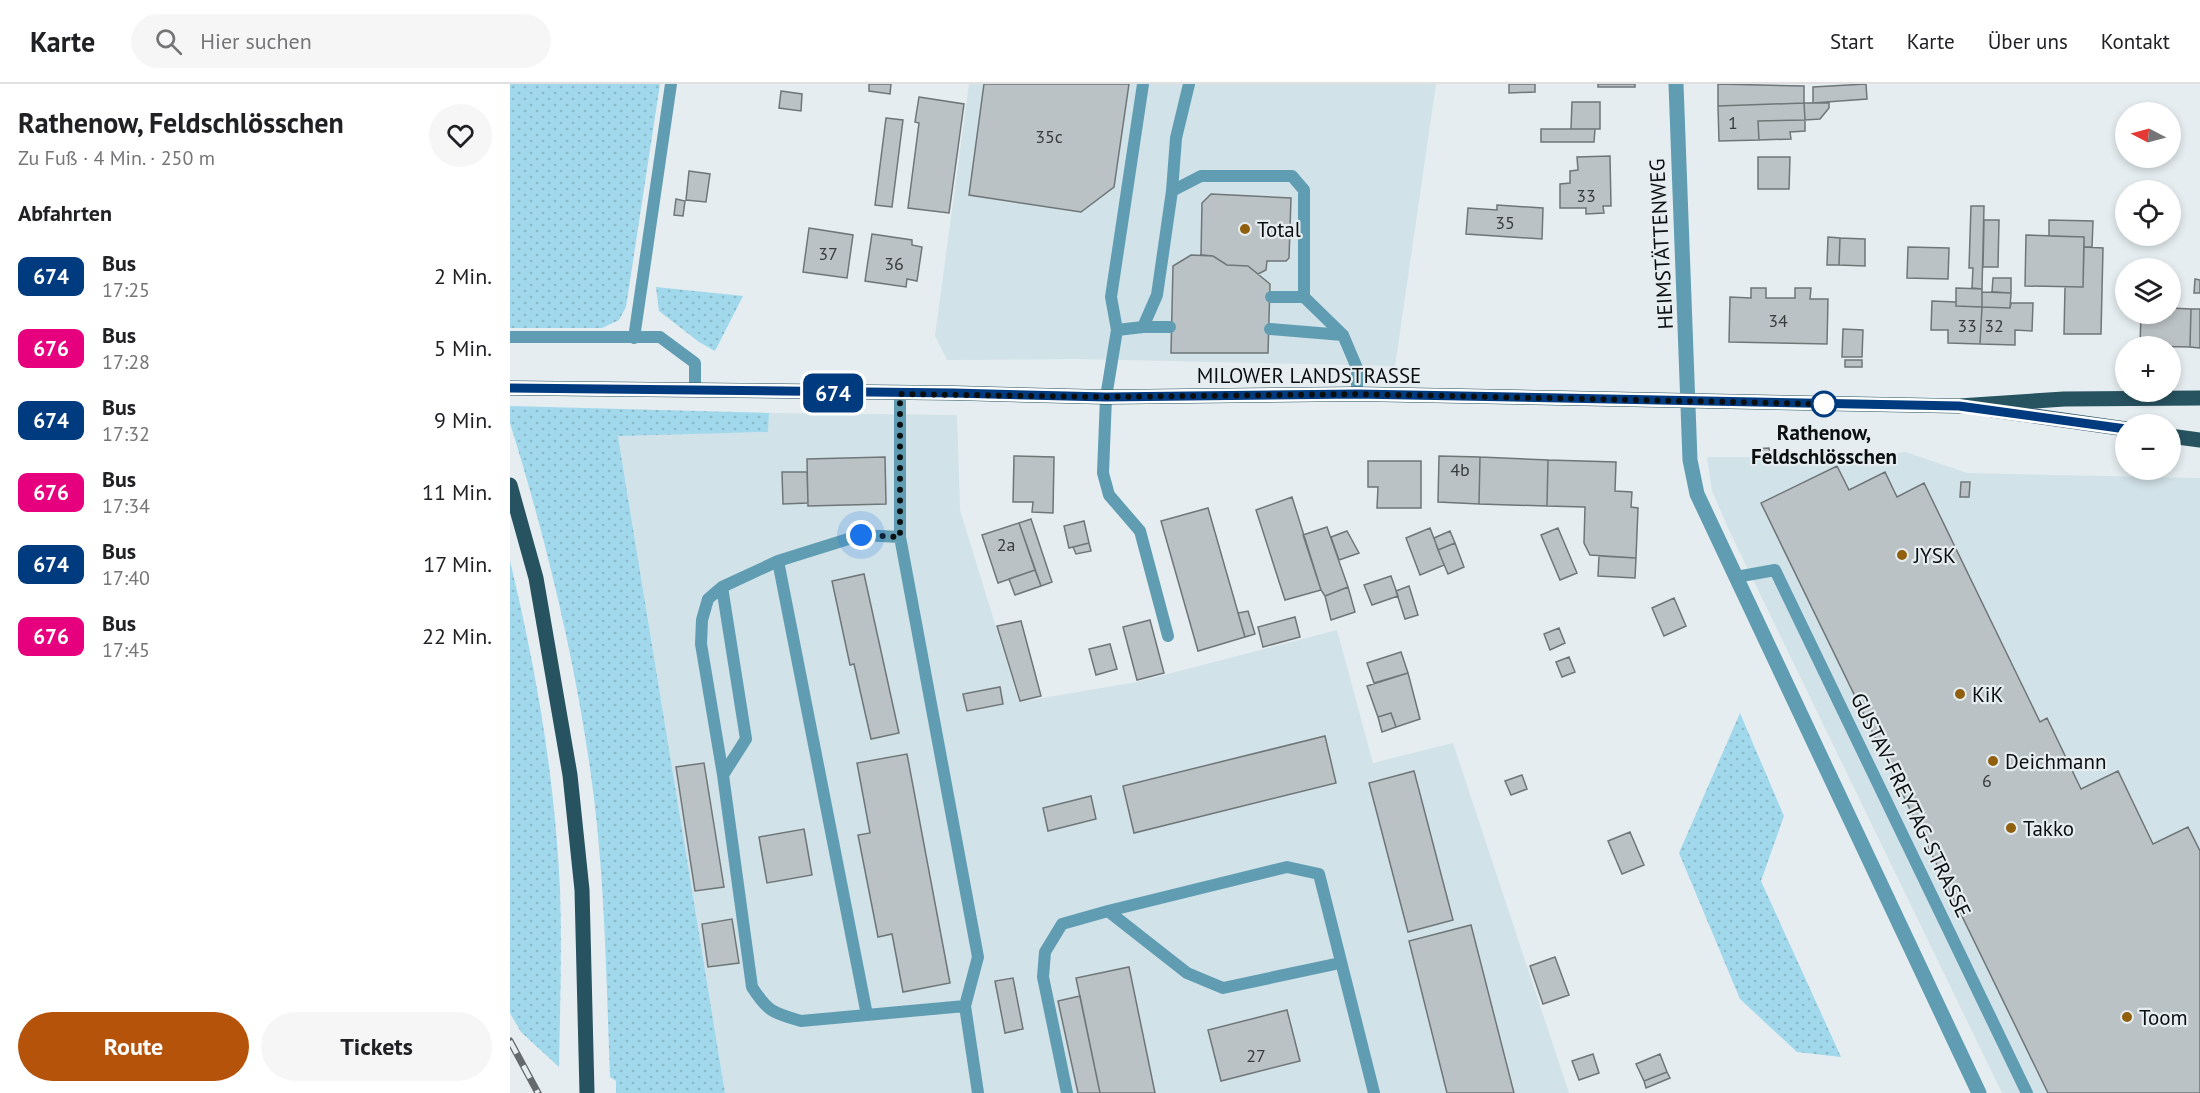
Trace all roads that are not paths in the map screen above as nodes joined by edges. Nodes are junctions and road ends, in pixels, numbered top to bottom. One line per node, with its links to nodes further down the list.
1 (672, 84): 16 (lane)
2 (1143, 84): 13 (lane)
3 (1189, 84): 5 (lane)
4 (1676, 84): 23 (street, HEIMSTÄTTENWEG)
5 (1172, 191): 6 (lane); 9 (lane)
6 (1157, 295): 7 (lane); 10 (lane)
7 (1171, 295)
8 (1271, 297): 9 (lane)
9 (1304, 297): 14 (lane)
10 (1143, 327): 11 (lane); 13 (lane)
11 (1170, 327)
12 (1270, 329): 14 (lane)
13 (1117, 330): 21 (lane)
14 (1343, 334): 20 (lane)
15 (510, 337): 16 (lane)
16 (634, 338): 18 (lane)
17 (510, 388): 18 (main road, MILOWER LANDSTRASSE)
18 (695, 391): 19 (main road, MILOWER LANDSTRASSE)
19 (900, 394): 21 (main road, MILOWER LANDSTRASSE); 29 (lane)
20 (1357, 394): 21 (main road, MILOWER LANDSTRASSE); 23 (main road, MILOWER LANDSTRASSE)
21 (1106, 397): 33 (lane)
22 (2200, 398): 24 (main road, MILOWER LANDSTRASSE)
23 (1687, 402): 24 (main road, MILOWER LANDSTRASSE); 31 (street)
24 (1959, 406): 25 (main road, MILOWER LANDSTRASSE)
25 (2115, 427)
26 (2181, 437): 27 (main road)
27 (2200, 440)
28 (510, 485): 39 (main road)
29 (900, 537): 30 (lane); 37 (lane)
30 (778, 561): 32 (lane); 38 (lane)
31 (1736, 577): 43 (street); 44 (lane, GUSTAV-FREYTAG-STRASSE)
32 (722, 587): 34 (lane); 34 (lane)
33 (1168, 636)
34 (723, 775): 38 (lane)
35 (1108, 911): 36 (lane); 36 (lane); 41 (lane)
36 (1340, 963): 42 (lane)
37 (965, 1006): 38 (lane); 40 (lane)
38 (867, 1016)
39 (587, 1093)
40 (978, 1093)
41 (1067, 1093)
42 (1374, 1093)
43 (1979, 1093)
44 (2027, 1093)

